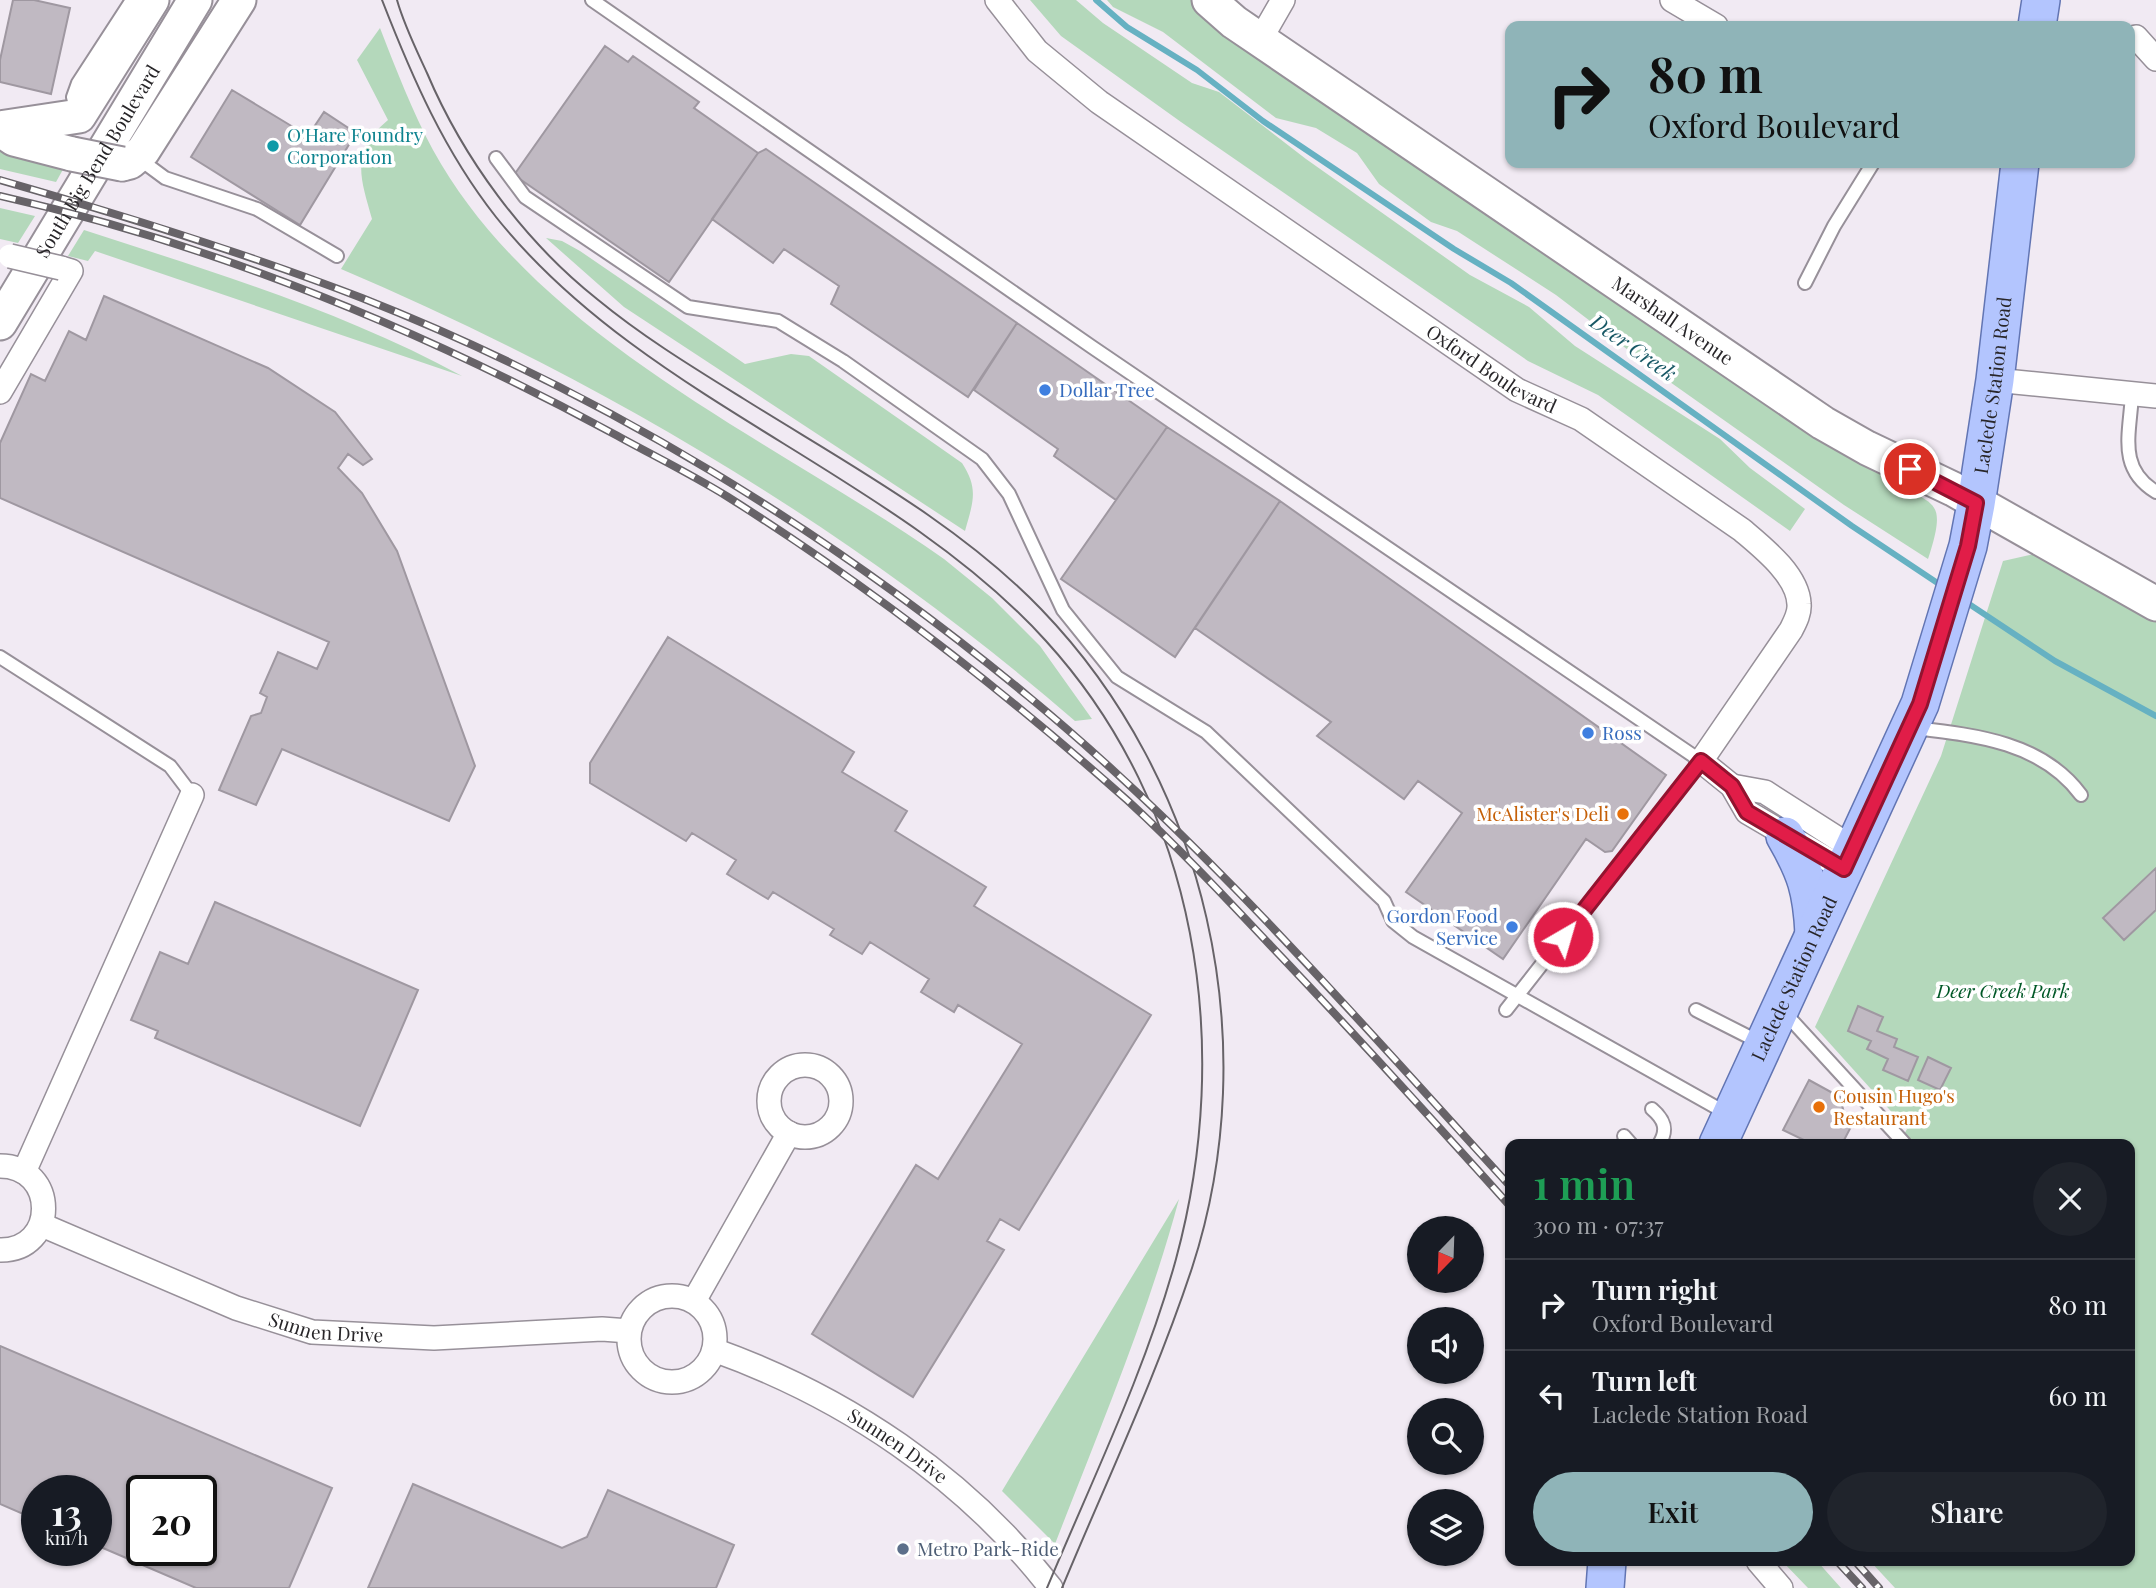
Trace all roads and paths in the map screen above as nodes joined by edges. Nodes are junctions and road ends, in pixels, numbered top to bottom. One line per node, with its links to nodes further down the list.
1 (132, 0): 16 (lane)
2 (152, 0): 16 (street)
3 (195, 0): 26 (street, South Big Bend Boulevard)
4 (239, 0): 20 (street)
5 (592, 0): 36 (lane)
6 (997, 0): 36 (street, Oxford Boulevard)
7 (1209, 0): 14 (street, Marshall Avenue)
8 (1283, 0): 14 (street)
9 (1672, 0): 11 (street)
10 (2040, 0): 12 (main road)
11 (1708, 21)
12 (2038, 21)
13 (2136, 37): 15 (street)
14 (1261, 40): 32 (street, Marshall Avenue)
15 (2156, 59)
16 (79, 116): 17 (street); 18 (street)
17 (0, 129): 18 (street)
18 (69, 153): 20 (street, bridge)
19 (496, 158): 43 (lane)
20 (129, 161): 24 (lane)
21 (1870, 168): 25 (lane)
22 (2019, 168): 27 (main road, Laclede Station Road)
23 (5, 254): 28 (street, bridge)
24 (337, 256)
25 (1805, 283)
26 (0, 323)
27 (1995, 380): 29 (street); 32 (main road, Laclede Station Road)
28 (0, 392)
29 (2132, 394): 30 (street); 31 (lane)
30 (2156, 396)
31 (2156, 492)
32 (1976, 503): 33 (street, Marshall Avenue); 35 (main road, Laclede Station Road)
33 (2156, 604)
34 (0, 657): 38 (lane)
35 (1915, 716): 39 (lane); 41 (main road, Laclede Station Road)
36 (1701, 761): 37 (street); 43 (lane)
37 (1732, 786): 40 (street); 41 (street)
38 (192, 795): 54 (street)
39 (2081, 795)
40 (1785, 836): 41 (street); 42 (main road)
41 (1849, 859): 42 (main road, Laclede Station Road)
42 (1814, 937): 44 (main road, Laclede Station Road)
43 (1517, 994): 45 (lane); 49 (lane)
44 (1781, 1009): 47 (main road, Laclede Station Road); 52 (lane)
45 (1506, 1010)
46 (1696, 1010): 47 (lane)
47 (1765, 1045): 49 (main road, Laclede Station Road)
48 (1652, 1109): 51 (lane)
49 (1724, 1130)
50 (789, 1133): 57 (street)
51 (1661, 1139)
52 (1900, 1139)
53 (0, 1167): 54 (street)
54 (24, 1172): 55 (street)
55 (42, 1225): 56 (street); 58 (street, Sunnen Drive)
56 (0, 1250)
57 (694, 1301): 58 (street); 59 (street)
58 (629, 1331): 59 (street)
59 (714, 1350): 62 (street, Sunnen Drive)
60 (1606, 1566): 63 (main road)
61 (1762, 1566): 64 (street)
62 (1051, 1588)
63 (1605, 1588)
64 (1781, 1588)

